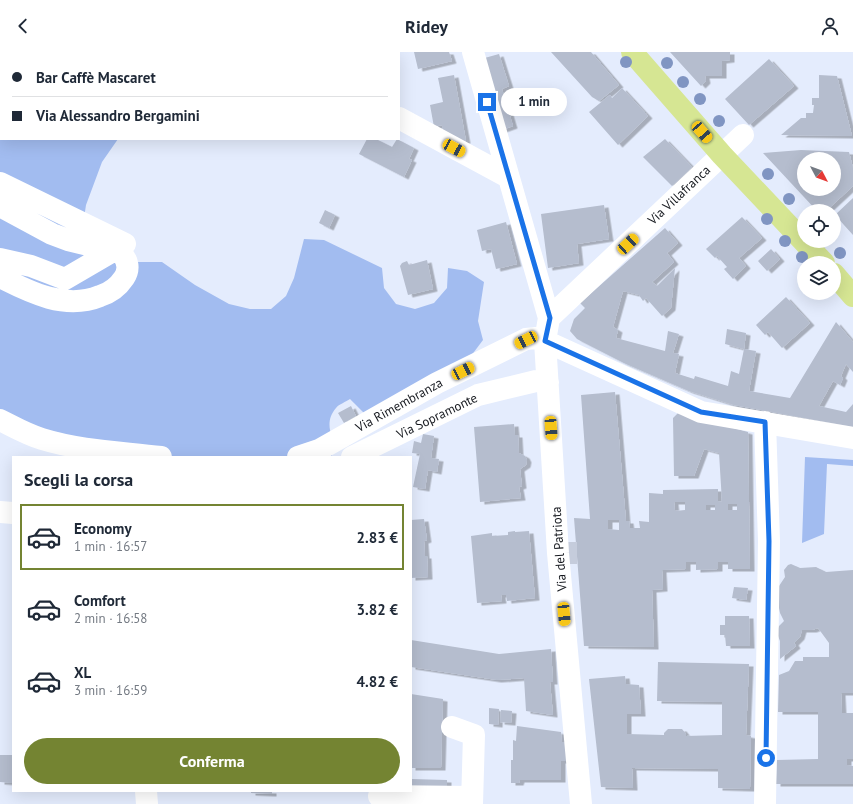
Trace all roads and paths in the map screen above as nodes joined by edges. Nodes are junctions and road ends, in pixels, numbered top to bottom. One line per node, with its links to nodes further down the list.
1 (474, 52): 6 (street)
2 (632, 52): 5 (main road)
3 (400, 119): 6 (street)
4 (743, 135): 5 (street, Via Villafranca)
5 (722, 155): 10 (main road); 15 (street, Via Villafranca)
6 (508, 177): 15 (street)
7 (0, 183): 9 (street)
8 (0, 206): 9 (street)
9 (114, 251): 11 (street); 12 (street)
10 (817, 256)
11 (0, 259)
12 (0, 277)
13 (841, 282): 14 (main road)
14 (853, 296)
15 (550, 318): 16 (street, Via del Patriota)
16 (545, 341): 17 (street, Via del Patriota); 19 (street); 22 (street, Via Rimembranza)
17 (548, 382): 23 (street, Via Sopramonte); 32 (street, Via del Patriota)
18 (0, 420): 21 (street)
19 (765, 422): 20 (street); 33 (street)
20 (853, 438)
21 (153, 456)
22 (301, 456)
23 (354, 456)
24 (0, 512): 25 (street)
25 (12, 513)
26 (452, 727): 29 (street)
27 (412, 782): 29 (street)
28 (146, 792): 31 (street)
29 (472, 795): 30 (street)
30 (379, 797)
31 (148, 804)
32 (581, 804)
33 (765, 804)

